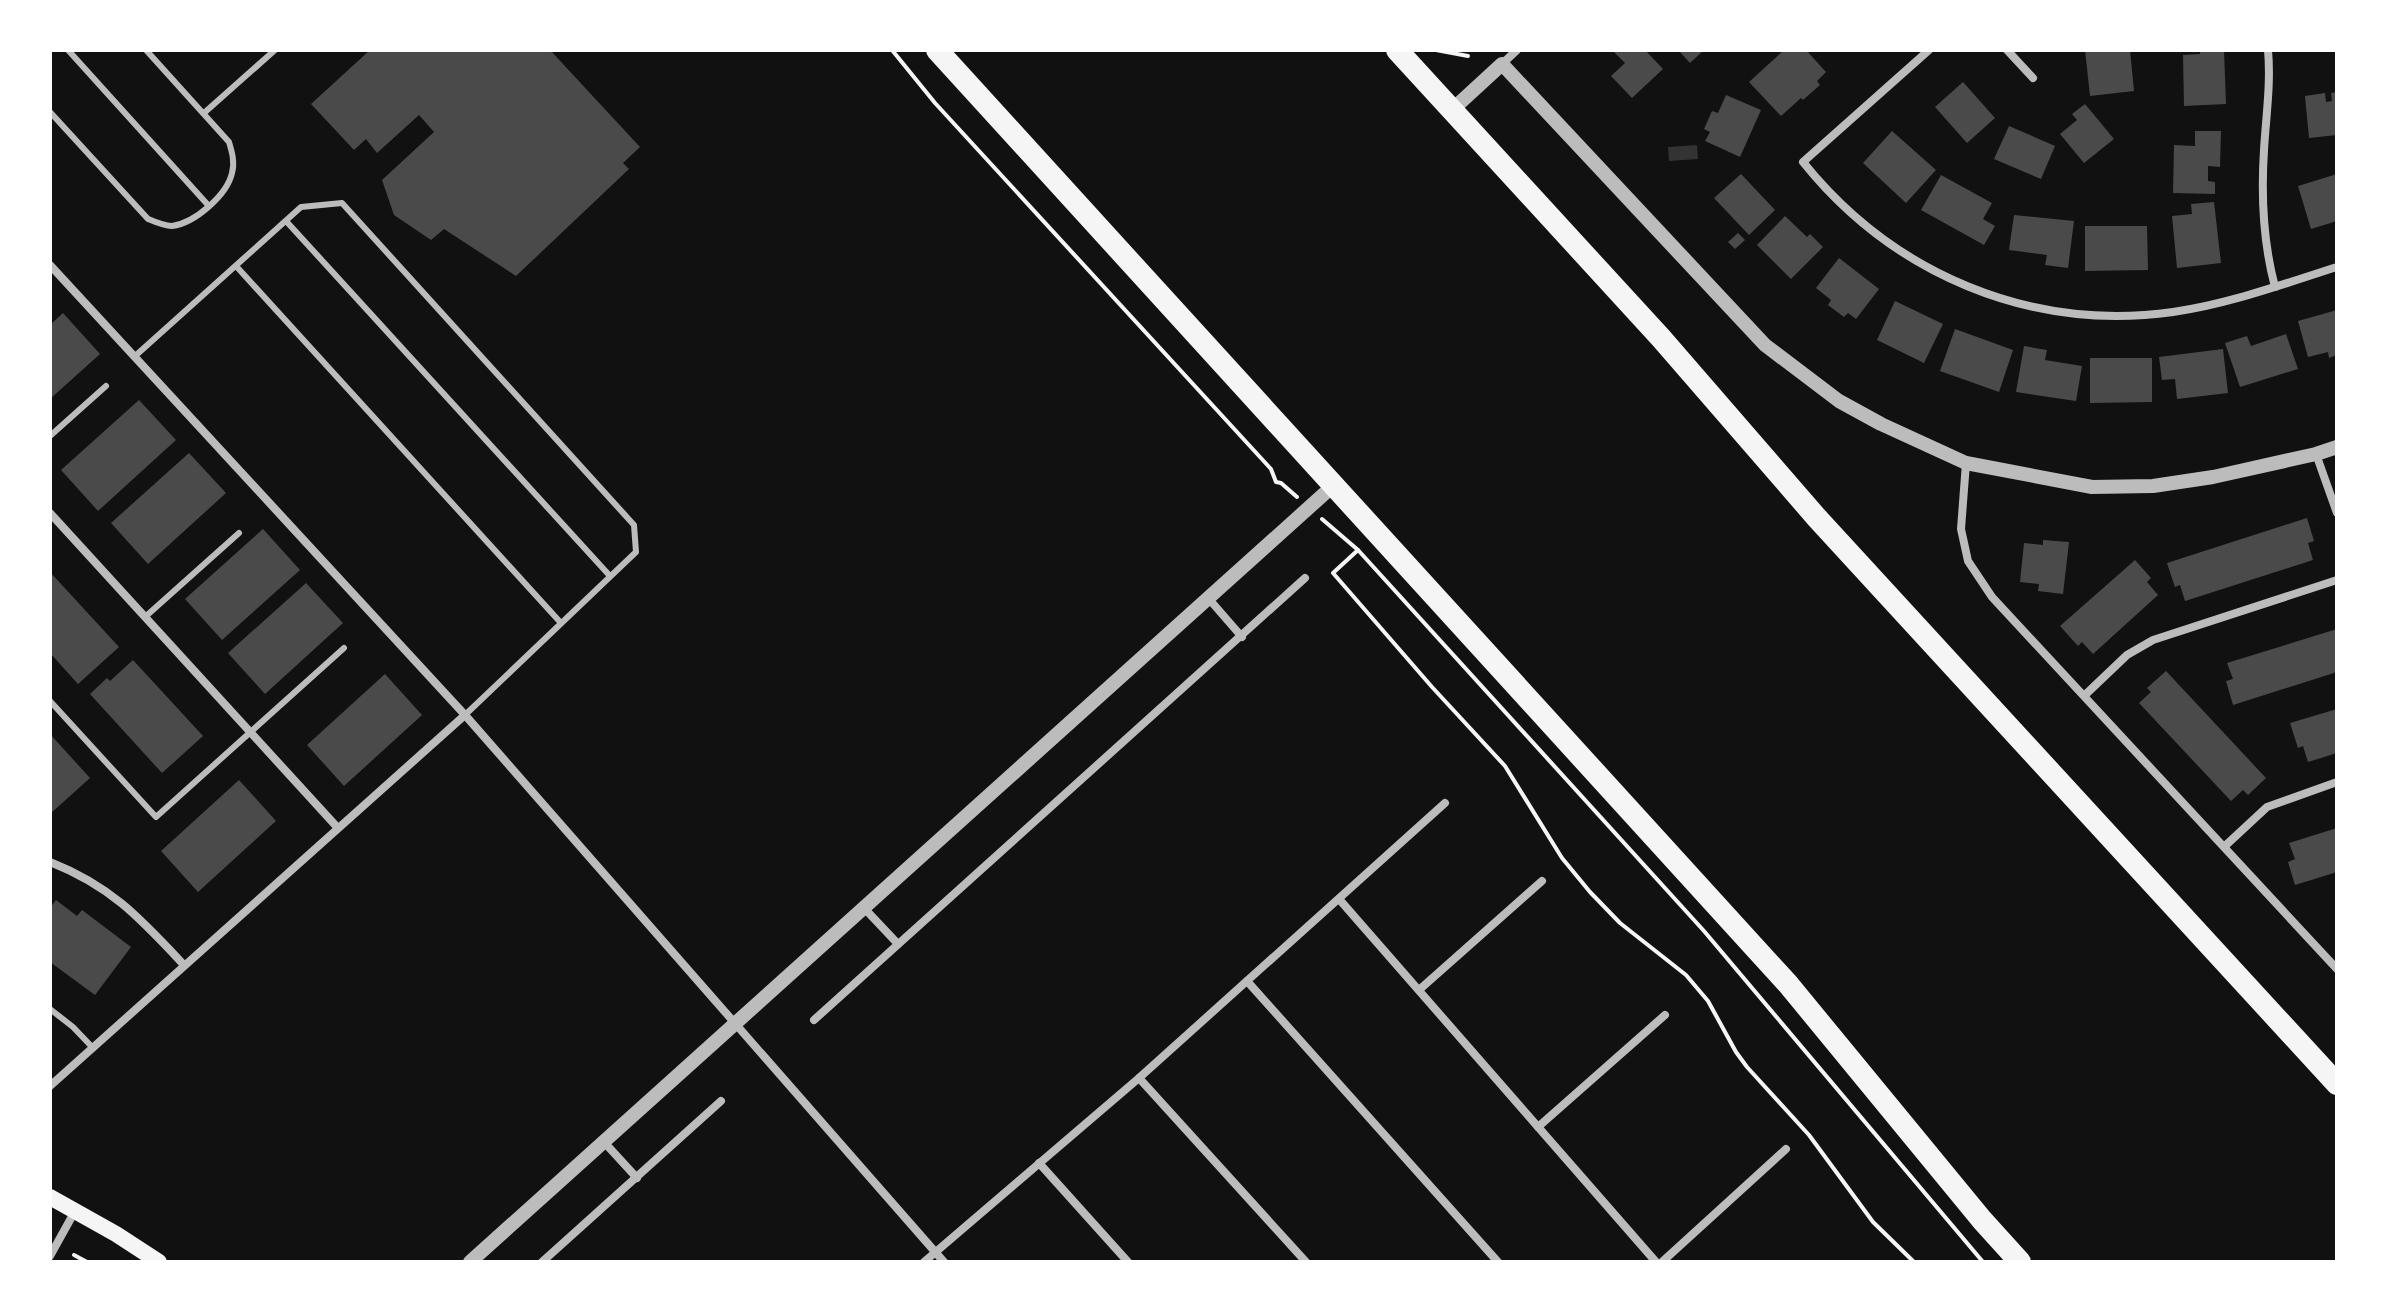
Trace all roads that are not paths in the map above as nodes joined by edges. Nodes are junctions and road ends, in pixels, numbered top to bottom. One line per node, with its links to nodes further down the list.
1 (68, 50): 15 (lane)
2 (146, 50): 14 (lane)
3 (275, 50): 14 (lane)
4 (937, 50): 27 (highway)
5 (1397, 50): 12 (highway)
6 (1517, 50): 10 (street)
7 (1929, 50): 20 (street)
8 (2007, 50): 11 (street)
9 (2268, 50): 20 (street)
10 (1502, 64): 12 (street); 26 (street)
11 (2033, 78)
12 (1452, 110): 62 (highway)
13 (50, 112): 15 (lane)
14 (204, 113): 15 (lane)
15 (208, 205)
16 (286, 221): 18 (lane); 31 (lane); 31 (lane)
17 (50, 265): 21 (street)
18 (236, 266): 21 (lane); 36 (lane)
19 (2337, 267): 20 (street)
20 (2275, 287)
21 (134, 357): 41 (street)
22 (106, 386): 23 (lane)
23 (50, 436)
24 (2337, 447): 25 (street)
25 (2316, 454): 26 (street); 29 (street)
26 (1966, 463): 39 (street)
27 (1334, 485): 34 (street); 84 (highway)
28 (50, 513): 35 (street)
29 (2337, 513)
30 (239, 533): 35 (lane)
31 (610, 576): 36 (lane)
32 (1305, 578): 37 (street)
33 (2337, 580): 39 (street)
34 (1209, 599): 37 (street); 50 (street)
35 (145, 617): 42 (street)
36 (561, 623): 41 (lane)
37 (1242, 637): 51 (street)
38 (344, 648): 42 (lane)
39 (2085, 695): 46 (street)
40 (50, 701): 42 (lane)
41 (465, 715): 45 (street); 59 (street)
42 (251, 732): 45 (street)
43 (2337, 782): 46 (street)
44 (1445, 803): 49 (street)
45 (337, 827): 52 (street)
46 (2225, 846): 53 (street)
47 (50, 862): 52 (street)
48 (1542, 881): 55 (street)
49 (1339, 899): 54 (street); 55 (street)
50 (865, 909): 51 (street); 59 (street)
51 (898, 944): 58 (street)
52 (184, 965): 60 (street)
53 (2337, 969)
54 (1247, 981): 61 (street); 81 (street)
55 (1419, 990): 65 (street)
56 (50, 1009): 60 (lane)
57 (1665, 1015): 65 (street)
58 (814, 1020)
59 (735, 1026): 66 (street); 72 (street)
60 (93, 1048): 63 (street)
61 (1139, 1078): 68 (street); 80 (street)
62 (2337, 1084)
63 (50, 1086)
64 (721, 1101): 69 (street)
65 (1538, 1127): 82 (street)
66 (604, 1142): 69 (street); 75 (street)
67 (1786, 1149): 83 (street)
68 (1039, 1163): 72 (street); 79 (street)
69 (637, 1178): 76 (street)
70 (50, 1197): 71 (main road)
71 (75, 1210): 73 (street); 74 (main road)
72 (935, 1252): 77 (street); 78 (street)
73 (50, 1256)
74 (159, 1262)
75 (470, 1262)
76 (542, 1262)
77 (924, 1262)
78 (944, 1262)
79 (1128, 1262)
80 (1306, 1262)
81 (1498, 1262)
82 (1656, 1262)
83 (1662, 1262)
84 (2020, 1262)

